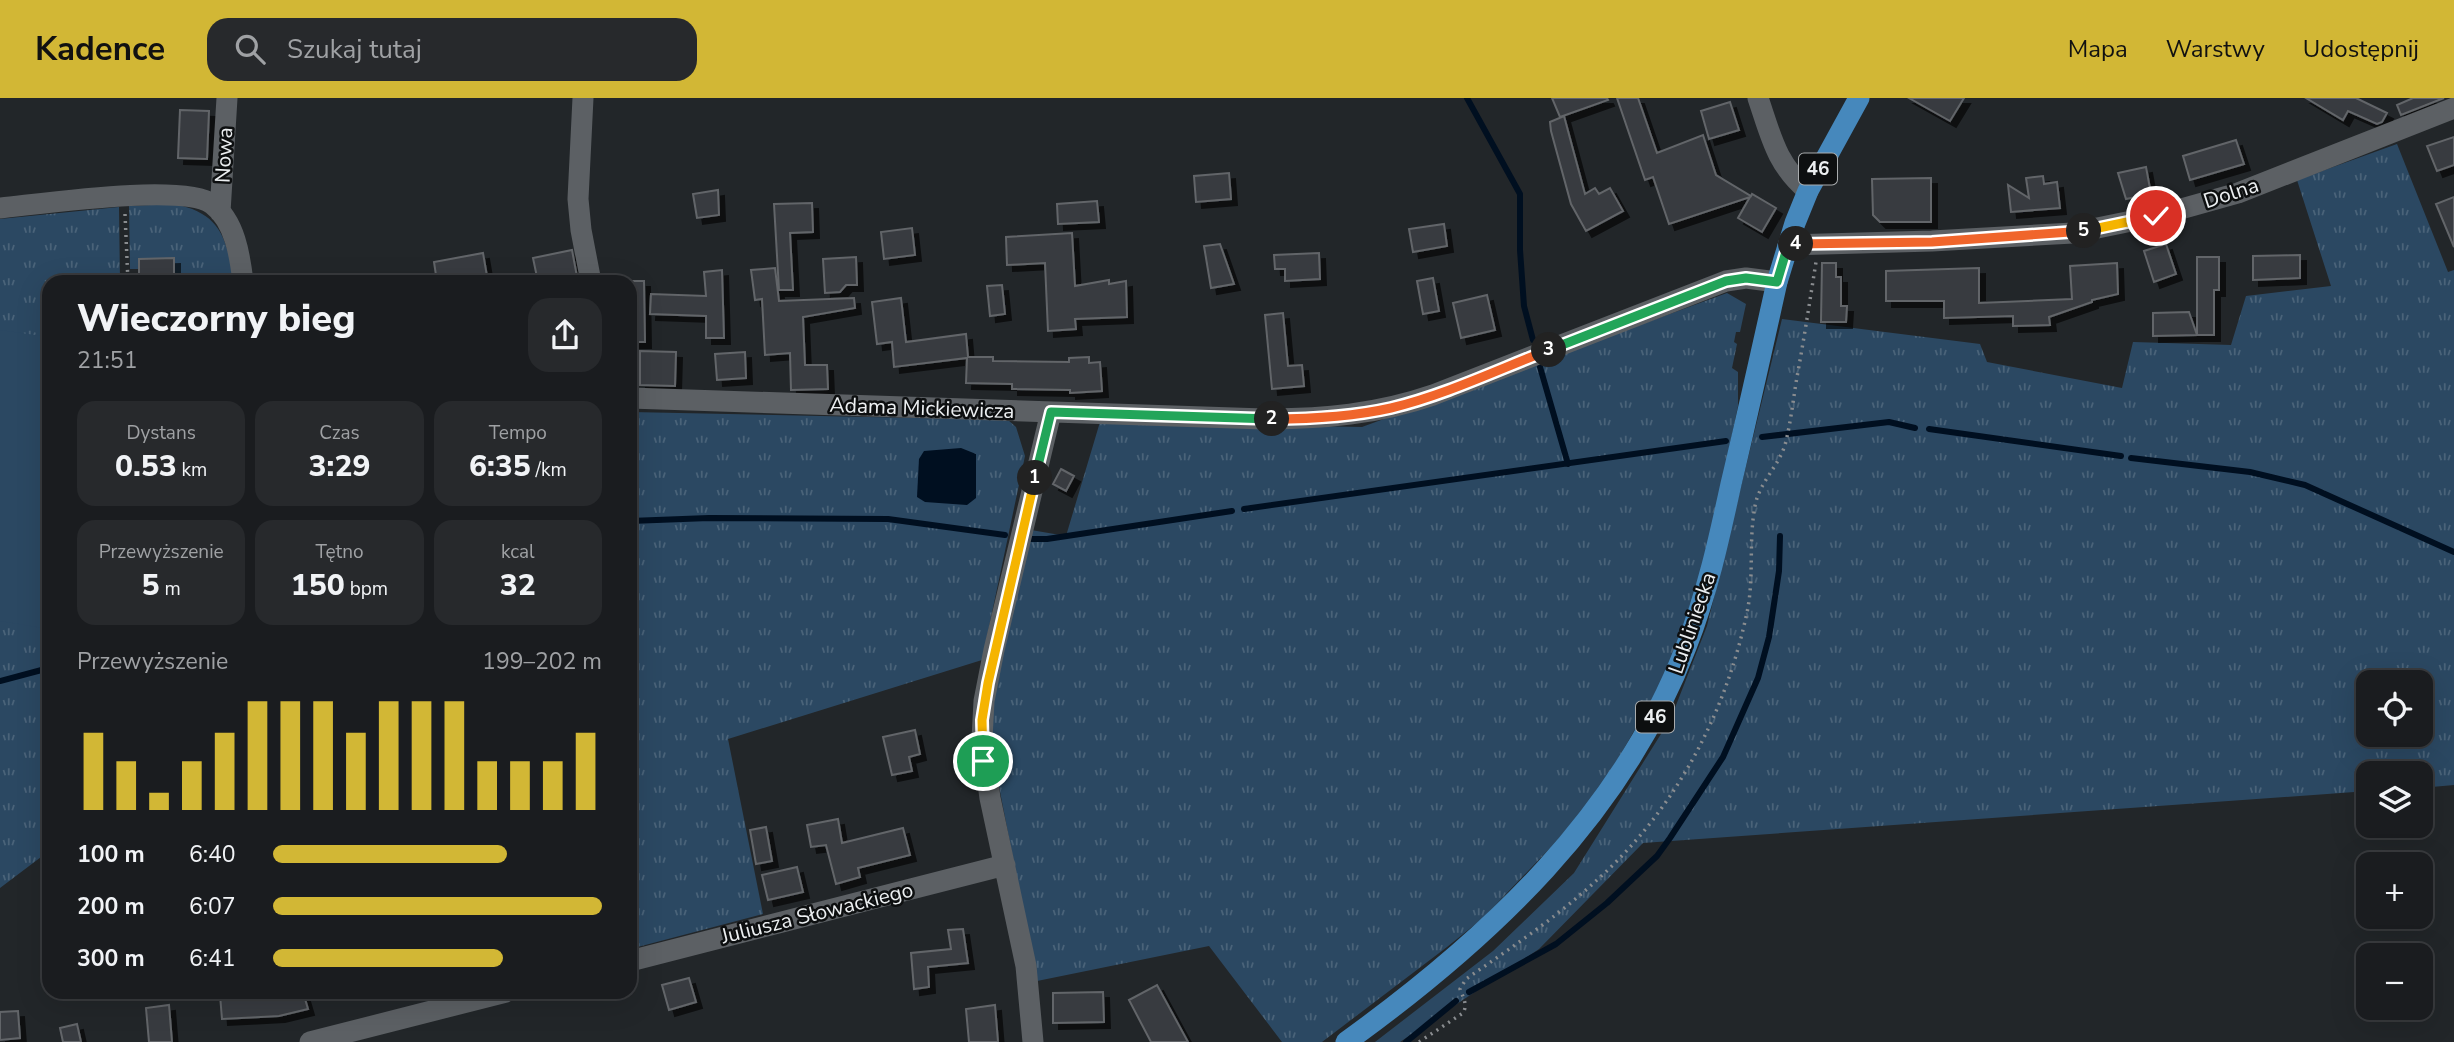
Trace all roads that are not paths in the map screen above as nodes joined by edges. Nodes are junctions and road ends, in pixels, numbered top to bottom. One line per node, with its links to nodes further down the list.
1 (227, 98): 8 (street, Nowa)
2 (583, 98): 11 (street)
3 (1758, 98): 6 (street)
4 (1859, 98): 6 (main road, Lubliniecka / 46)
5 (2454, 108): 9 (street, Dolna)
6 (1808, 191): 9 (main road, Lubliniecka / 46)
7 (0, 208): 8 (street)
8 (220, 212): 10 (street)
9 (1788, 245): 12 (main road, Lubliniecka / 46)
10 (242, 275)
11 (590, 275)
12 (1777, 282): 14 (street, Adama Mickiewicza); 20 (main road, Lubliniecka / 46)
13 (637, 398): 14 (street, Adama Mickiewicza)
14 (1051, 412): 15 (street)
15 (1005, 865): 16 (street, Juliusza Słowackiego); 19 (street)
16 (637, 959)
17 (479, 999): 18 (street)
18 (310, 1042)
19 (1033, 1042)
20 (1346, 1042)

